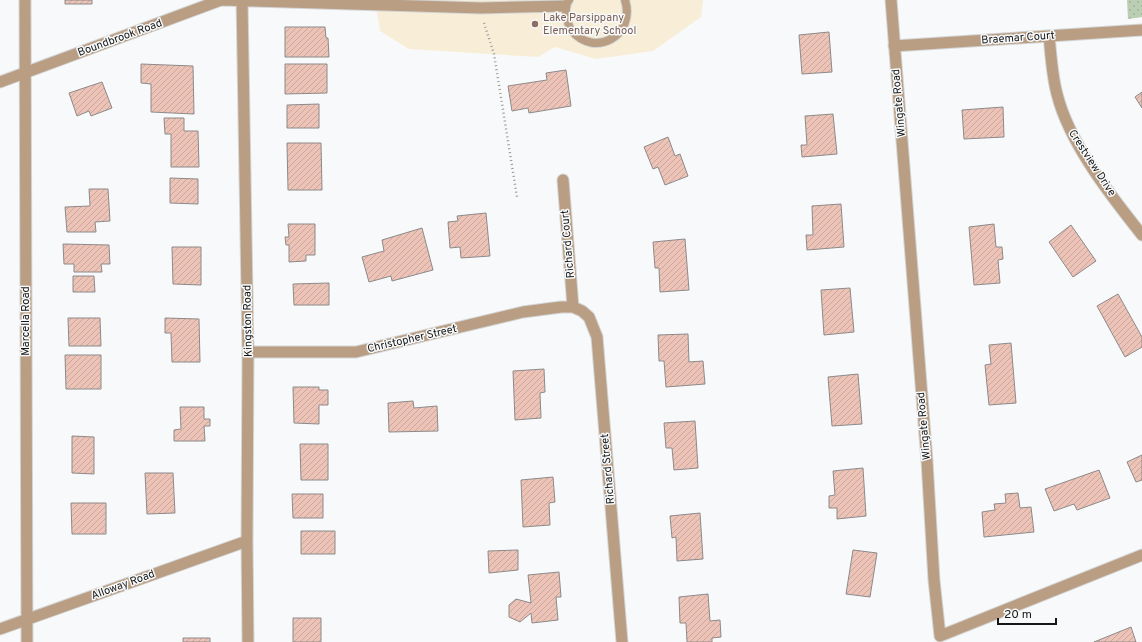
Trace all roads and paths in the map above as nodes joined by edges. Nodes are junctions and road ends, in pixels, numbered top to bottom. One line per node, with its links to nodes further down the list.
1 (25, 0): 11 (street, Marcella Road)
2 (625, 0): 6 (lane)
3 (891, 0): 10 (street, Wingate Road)
4 (242, 1): 5 (street, Boundbrook Road); 11 (street, Boundbrook Road); 17 (street, Kingston Road)
5 (399, 3): 7 (street, Boundbrook Road)
6 (567, 3): 7 (street, Boundbrook Road)
7 (481, 8): 14 (path)
8 (1142, 30): 9 (street, Braemar Court)
9 (1049, 36): 10 (street, Braemar Court); 15 (street, Crestview Drive)
10 (894, 46): 19 (street, Wingate Road)
11 (25, 73): 12 (street, Boundbrook Road); 20 (street, Marcella Road)
12 (0, 82)
13 (563, 180): 16 (street, Richard Court)
14 (517, 197)
15 (1142, 235)
16 (573, 307): 17 (street, Christopher Street); 24 (street, Richard Street)
17 (248, 352): 18 (street, Kingston Road)
18 (247, 541): 20 (street, Alloway Road); 23 (street, Kingston Road)
19 (1142, 555)
20 (27, 619): 21 (street, Alloway Road); 22 (street, Marcella Road)
21 (0, 629)
22 (27, 642)
23 (248, 642)
24 (622, 642)

